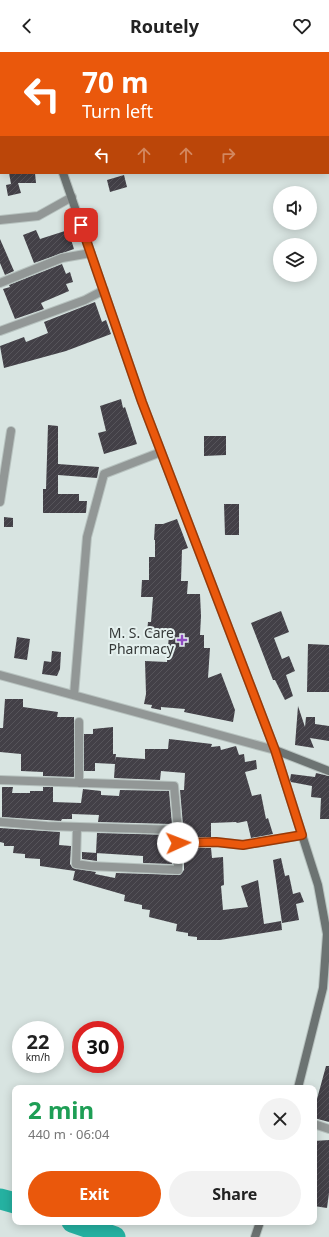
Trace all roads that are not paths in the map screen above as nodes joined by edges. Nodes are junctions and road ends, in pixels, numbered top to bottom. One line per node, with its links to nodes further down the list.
1 (63, 174): 2 (main road)
2 (72, 197): 3 (street); 4 (main road)
3 (0, 220)
4 (90, 253): 5 (street); 6 (main road)
5 (0, 283)
6 (104, 290): 7 (street); 9 (main road)
7 (0, 331)
8 (11, 431): 10 (street)
9 (161, 452): 12 (street); 14 (main road)
10 (0, 502)
11 (0, 675): 12 (street)
12 (74, 695): 14 (street)
13 (79, 722): 17 (street)
14 (275, 750): 15 (main road); 21 (main road)
15 (329, 771)
16 (0, 780): 17 (street)
17 (79, 783): 20 (street)
18 (0, 822): 19 (street)
19 (77, 827): 20 (street); 22 (street)
20 (178, 830): 22 (street)
21 (302, 835): 22 (street); 23 (main road)
22 (178, 843)
23 (326, 988): 24 (main road)
24 (299, 1085)
25 (317, 1125): 26 (street)
26 (329, 1129)
27 (259, 1225): 28 (main road)
28 (256, 1237)

